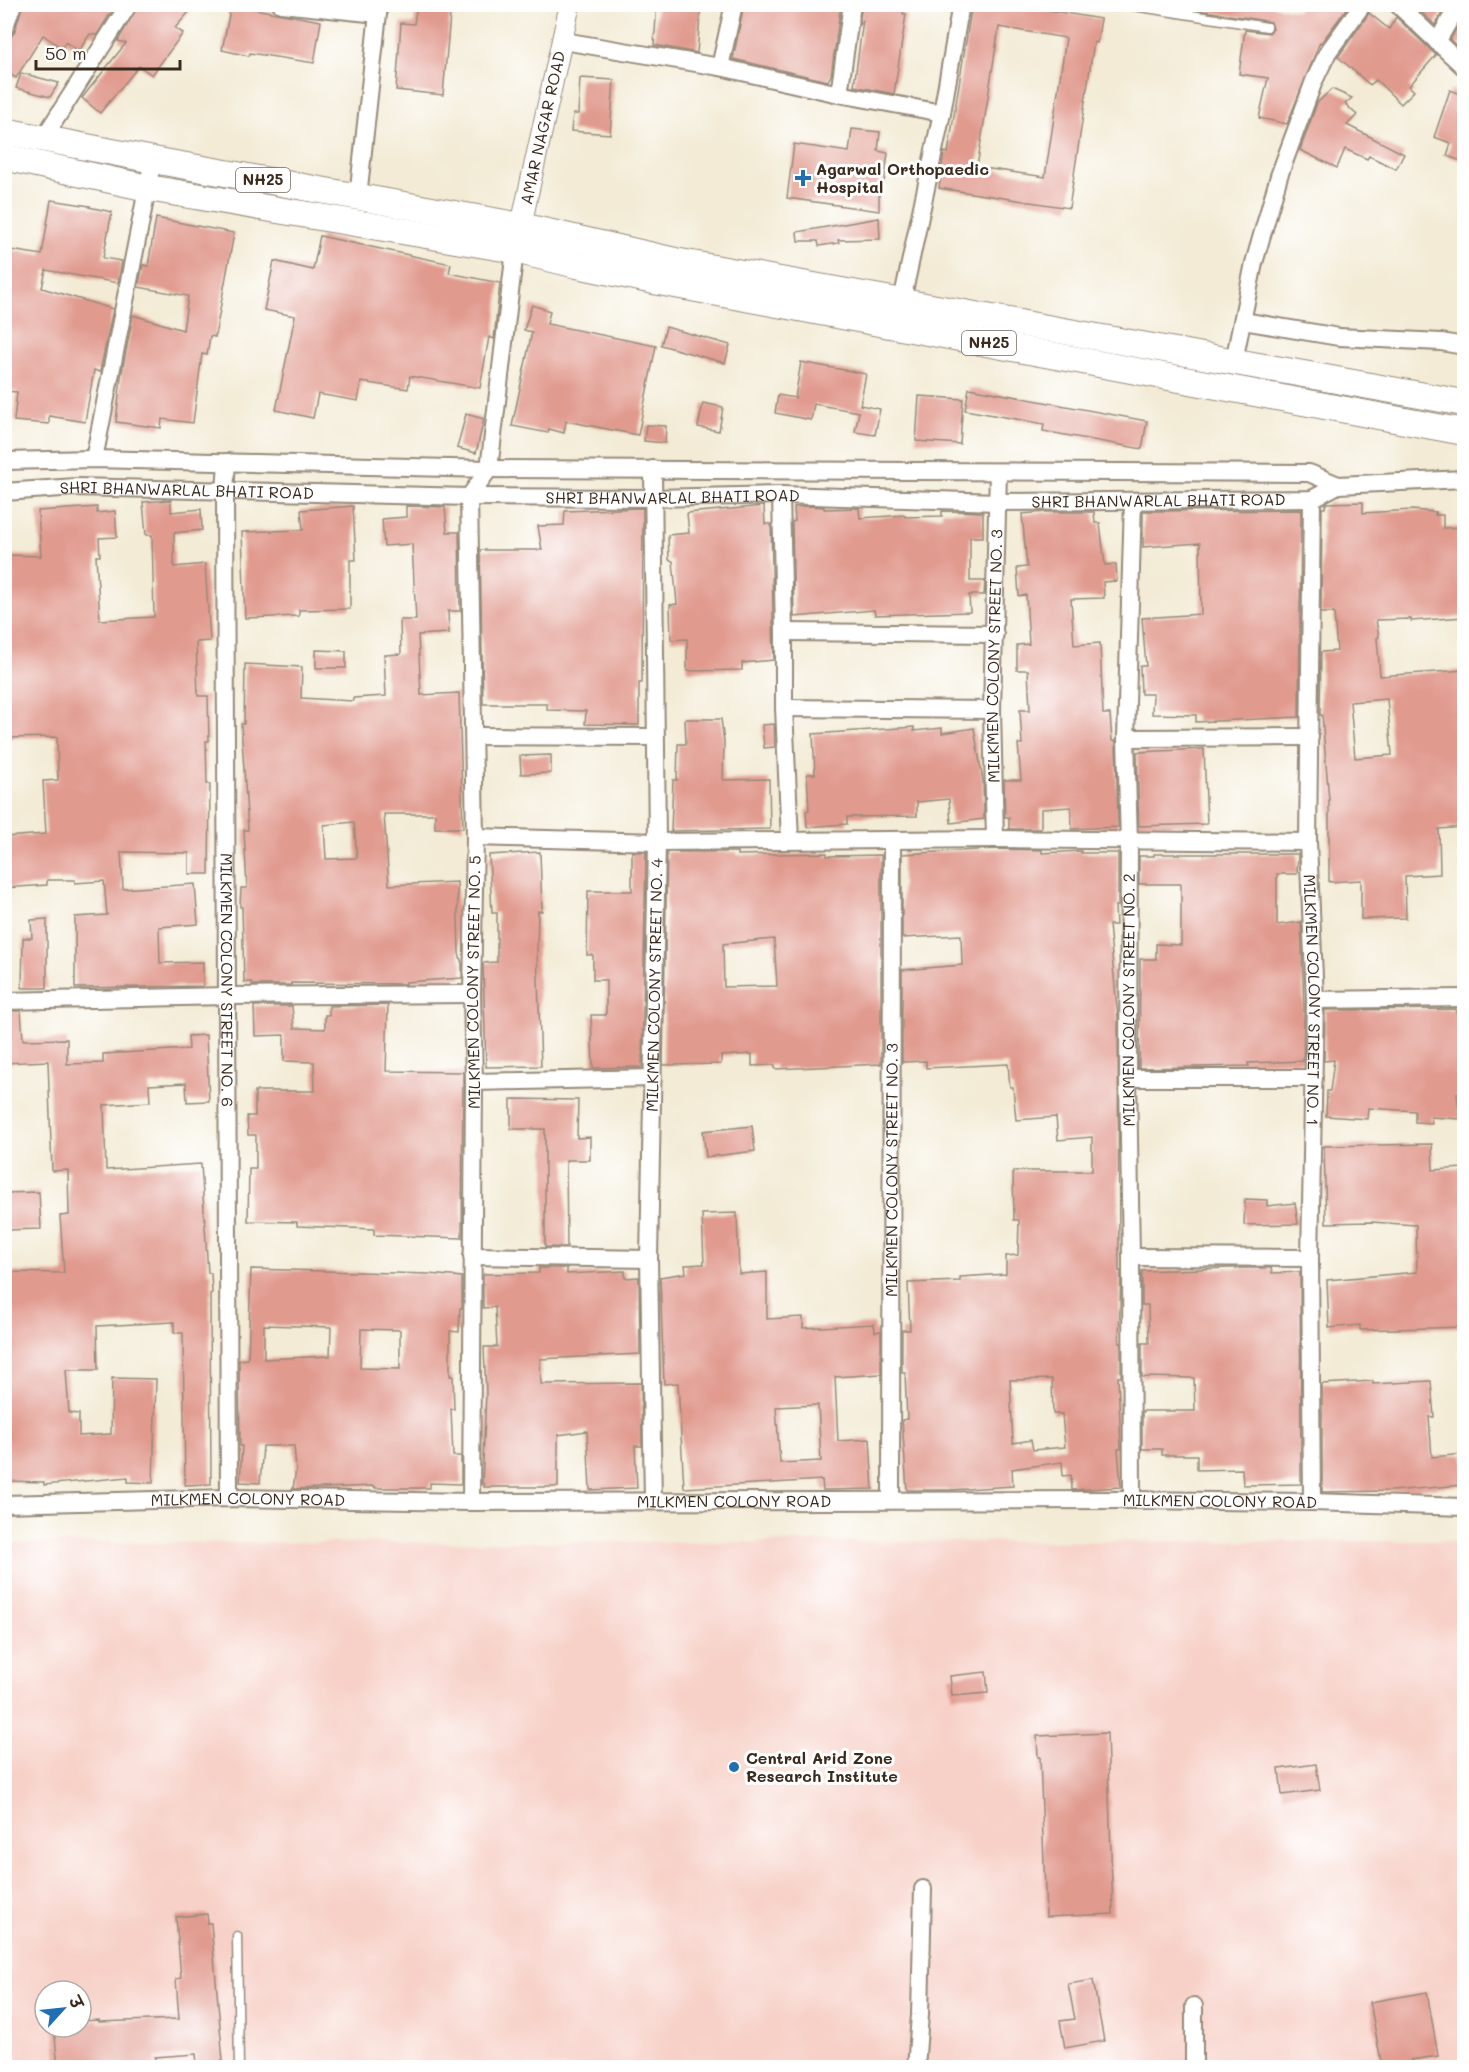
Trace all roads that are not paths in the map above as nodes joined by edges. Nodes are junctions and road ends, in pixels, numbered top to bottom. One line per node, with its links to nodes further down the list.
1 (13, 4): 14 (street)
2 (129, 4): 22 (street)
3 (281, 4): 12 (street)
4 (570, 4): 15 (street, AMAR NAGAR ROAD)
5 (734, 4): 17 (street)
6 (852, 4): 19 (street)
7 (962, 4): 20 (street)
8 (1121, 4): 13 (lane)
9 (1363, 4): 29 (street)
10 (1396, 4): 16 (street)
11 (1459, 4): 16 (street)
12 (379, 9): 26 (street)
13 (1267, 27)
14 (4, 28)
15 (563, 41): 17 (street); 27 (street, AMAR NAGAR ROAD)
16 (1437, 42): 18 (street)
17 (720, 67): 19 (street)
18 (1464, 67)
19 (839, 94): 20 (street)
20 (942, 113): 28 (street)
21 (4, 131): 22 (main road, NH25)
22 (43, 139): 24 (main road, NH25)
23 (4, 158): 25 (main road, NH25)
24 (153, 159): 25 (street); 26 (main road, NH25)
25 (148, 188): 27 (main road, NH25); 34 (street)
26 (358, 197): 27 (main road, NH25)
27 (518, 238): 28 (main road, NH25); 33 (main road, NH25); 37 (street)
28 (902, 301): 31 (main road, NH25)
29 (1242, 325): 30 (street); 31 (street)
30 (1464, 346)
31 (1236, 354): 32 (main road, NH25)
32 (1464, 403)
33 (1464, 432)
34 (93, 459): 35 (street, SHRI BHANWARLAL BHATI ROAD); 36 (street, SHRI BHANWARLAL BHATI ROAD)
35 (4, 461)
36 (227, 462): 37 (street, SHRI BHANWARLAL BHATI ROAD); 43 (street, MILKMEN COLONY STREET NO. 6)
37 (489, 469): 38 (street, SHRI BHANWARLAL BHATI ROAD); 45 (street)
38 (653, 469): 39 (street, SHRI BHANWARLAL BHATI ROAD); 46 (street, MILKMEN COLONY STREET NO. 4)
39 (998, 472): 41 (street, SHRI BHANWARLAL BHATI ROAD); 49 (street, MILKMEN COLONY STREET NO. 3)
40 (1464, 479): 41 (street, SHRI BHANWARLAL BHATI ROAD)
41 (1338, 485): 47 (street, SHRI BHANWARLAL BHATI ROAD)
42 (4, 492): 43 (street, SHRI BHANWARLAL BHATI ROAD)
43 (225, 492): 45 (street, SHRI BHANWARLAL BHATI ROAD); 66 (street, MILKMEN COLONY STREET NO. 6)
44 (781, 495): 46 (street, SHRI BHANWARLAL BHATI ROAD); 49 (street, SHRI BHANWARLAL BHATI ROAD); 50 (street)
45 (469, 496): 46 (street, SHRI BHANWARLAL BHATI ROAD); 54 (street, MILKMEN COLONY STREET NO. 5)
46 (653, 498): 55 (street, MILKMEN COLONY STREET NO. 4)
47 (1312, 499): 48 (street, SHRI BHANWARLAL BHATI ROAD); 56 (street, MILKMEN COLONY STREET NO. 1)
48 (1133, 501): 49 (street, SHRI BHANWARLAL BHATI ROAD); 57 (street, MILKMEN COLONY STREET NO. 2)
49 (999, 502): 51 (street, MILKMEN COLONY STREET NO. 3)
50 (784, 632): 51 (street); 52 (street)
51 (994, 634): 53 (street, MILKMEN COLONY STREET NO. 3)
52 (784, 708): 53 (street); 59 (street)
53 (992, 710): 61 (street, MILKMEN COLONY STREET NO. 3)
54 (475, 736): 55 (street); 58 (street, MILKMEN COLONY STREET NO. 5)
55 (655, 737): 62 (street, MILKMEN COLONY STREET NO. 4)
56 (1310, 737): 57 (street); 64 (street, MILKMEN COLONY STREET NO. 1)
57 (1126, 738): 63 (street, MILKMEN COLONY STREET NO. 2)
58 (476, 837): 62 (street); 65 (street, MILKMEN COLONY STREET NO. 5)
59 (790, 840): 60 (street); 62 (street)
60 (892, 840): 61 (street); 80 (street, MILKMEN COLONY STREET NO. 3)
61 (995, 840): 63 (street)
62 (657, 842): 70 (street, MILKMEN COLONY STREET NO. 4)
63 (1129, 842): 64 (street); 71 (street, MILKMEN COLONY STREET NO. 2)
64 (1308, 842): 68 (street, MILKMEN COLONY STREET NO. 1)
65 (472, 994): 66 (street); 73 (street, MILKMEN COLONY STREET NO. 5)
66 (226, 996): 69 (street); 78 (street, MILKMEN COLONY STREET NO. 6)
67 (1464, 998): 68 (street)
68 (1315, 1000): 72 (street, MILKMEN COLONY STREET NO. 1)
69 (4, 1001)
70 (653, 1078): 73 (street); 77 (street, MILKMEN COLONY STREET NO. 4)
71 (1128, 1078): 72 (street); 75 (street, MILKMEN COLONY STREET NO. 2)
72 (1314, 1078): 76 (street, MILKMEN COLONY STREET NO. 1)
73 (474, 1082): 74 (street, MILKMEN COLONY STREET NO. 5)
74 (472, 1256): 77 (street); 82 (street, MILKMEN COLONY STREET NO. 5)
75 (1131, 1257): 76 (street); 81 (street, MILKMEN COLONY STREET NO. 2)
76 (1310, 1258): 83 (street, MILKMEN COLONY STREET NO. 1)
77 (649, 1259): 79 (street, MILKMEN COLONY STREET NO. 4)
78 (229, 1498): 82 (street, MILKMEN COLONY ROAD); 84 (street, MILKMEN COLONY ROAD)
79 (653, 1500): 80 (street, MILKMEN COLONY ROAD); 82 (street, MILKMEN COLONY ROAD)
80 (891, 1500): 81 (street, MILKMEN COLONY ROAD)
81 (1131, 1500): 83 (street, MILKMEN COLONY ROAD)
82 (471, 1502)
83 (1312, 1502): 85 (street, MILKMEN COLONY ROAD)
84 (4, 1504)
85 (1464, 1507)
86 (923, 1889): 90 (street)
87 (237, 1936): 89 (lane)
88 (1194, 2006): 91 (street)
89 (239, 2067)
90 (916, 2067)
91 (1194, 2067)

